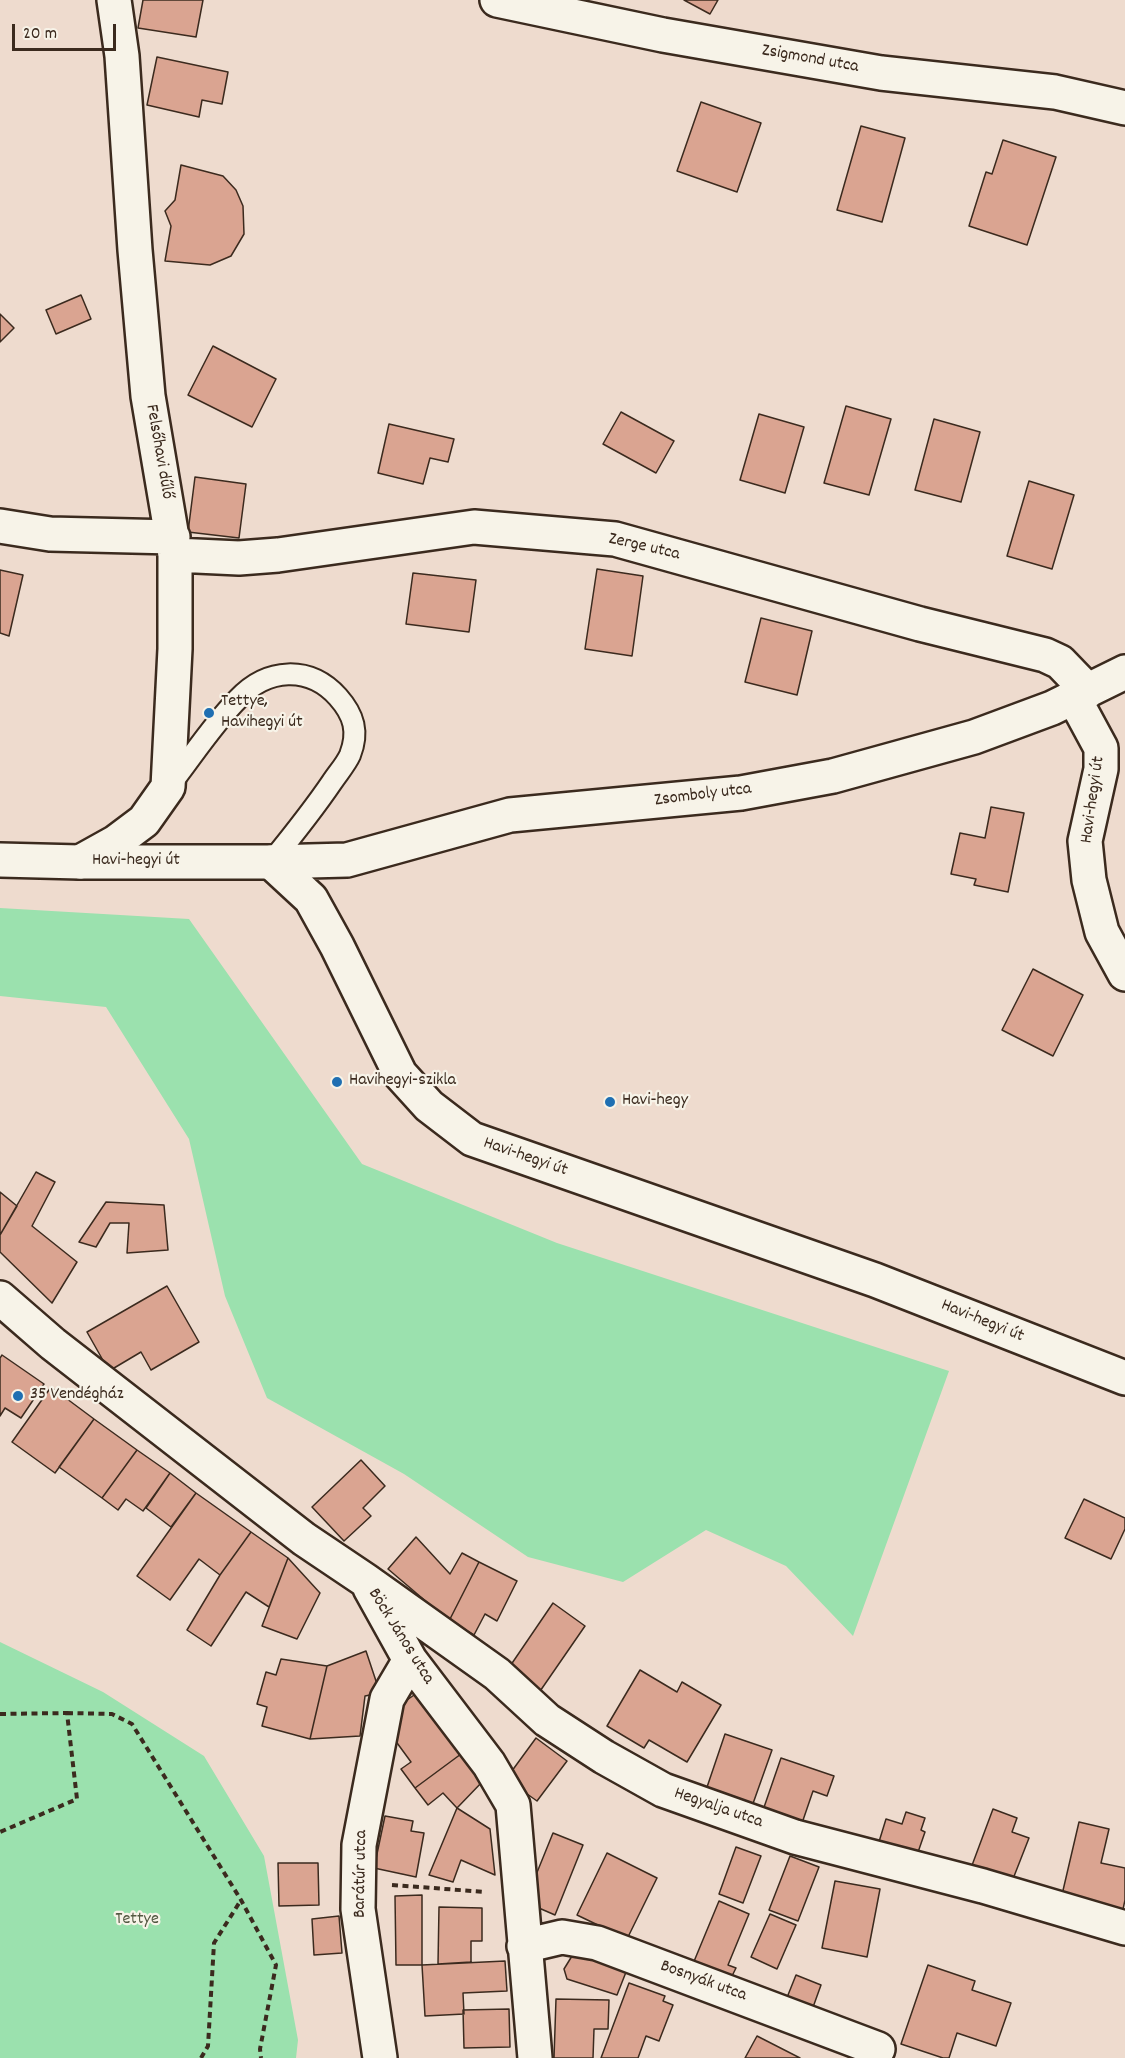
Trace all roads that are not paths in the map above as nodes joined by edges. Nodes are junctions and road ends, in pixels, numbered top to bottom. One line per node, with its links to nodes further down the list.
1 (114, 0): 5 (street, Felsőhavi dűlő)
2 (496, 0): 3 (street, Zsigmond utca)
3 (1125, 108)
4 (0, 526): 5 (street, Zerge utca)
5 (174, 546): 7 (street, Zerge utca); 8 (street, Felsőhavi dűlő)
6 (1124, 673): 7 (street, Zsomboly utca)
7 (1081, 694): 11 (street, Zsomboly utca); 12 (street, Havi-hegyi út)
8 (168, 787): 10 (street); 11 (lane)
9 (0, 860): 10 (street, Havi-hegyi út)
10 (80, 862): 11 (street, Havi-hegyi út)
11 (271, 862): 14 (street, Havi-hegyi út)
12 (1125, 974)
13 (0, 1298): 15 (street, Böck János utca)
14 (1125, 1378)
15 (365, 1580): 16 (street, Böck János utca); 17 (street, Hegyalja utca)
16 (410, 1660): 18 (street, Böck János utca); 20 (street, Barátúr utca)
17 (1125, 1928)
18 (524, 1946): 19 (street, Bosnyák utca); 21 (street, Böck János utca)
19 (878, 2049)
20 (381, 2058)
21 (535, 2058)

